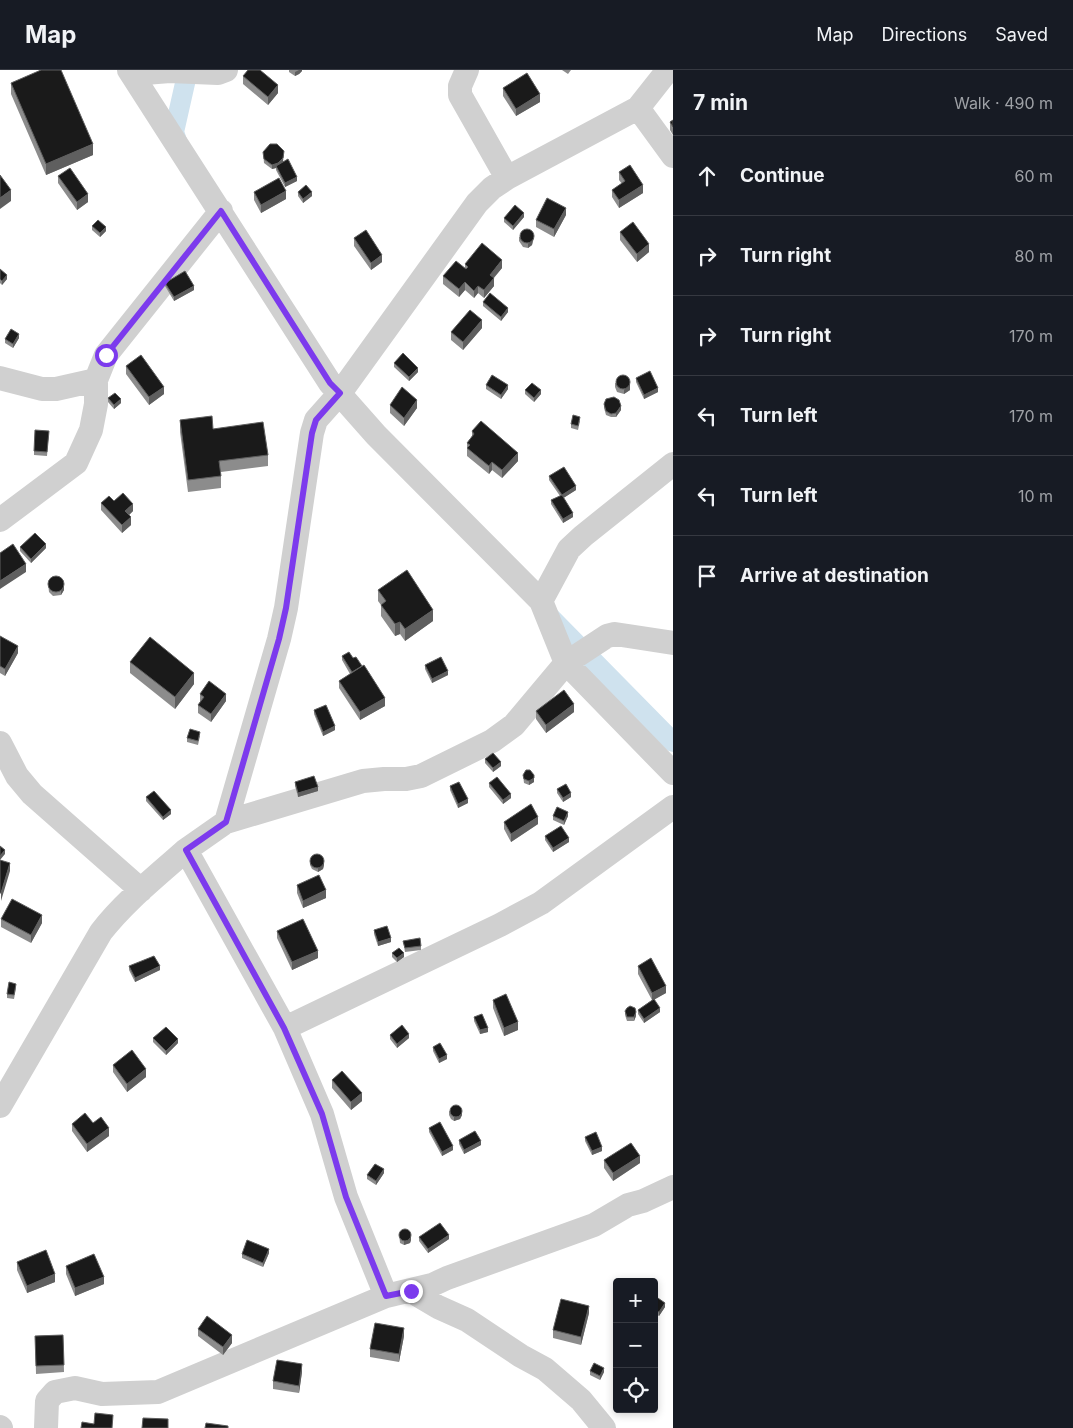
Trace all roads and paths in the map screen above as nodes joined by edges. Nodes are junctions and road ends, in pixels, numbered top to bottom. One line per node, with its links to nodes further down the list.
1 (226, 70): 4 (street)
2 (467, 70): 7 (street)
3 (668, 70): 5 (street)
4 (131, 72): 8 (street)
5 (638, 108): 6 (street); 7 (street)
6 (673, 156)
7 (507, 178): 11 (street)
8 (221, 211): 10 (street); 11 (street)
9 (0, 378): 10 (street)
10 (96, 380): 13 (street)
11 (340, 393): 14 (street); 20 (street)
12 (673, 464): 14 (street)
13 (0, 520)
14 (541, 601): 16 (street)
15 (673, 643): 16 (street)
16 (566, 663): 18 (street); 20 (street)
17 (0, 743): 22 (street)
18 (673, 773)
19 (673, 807): 23 (street)
20 (226, 822): 21 (street)
21 (186, 850): 22 (street); 23 (street)
22 (141, 890): 24 (street)
23 (284, 1028): 27 (street)
24 (0, 1106)
25 (673, 1187): 26 (street)
26 (411, 1291): 27 (street); 29 (street)
27 (386, 1296): 28 (street)
28 (46, 1428)
29 (604, 1428)

